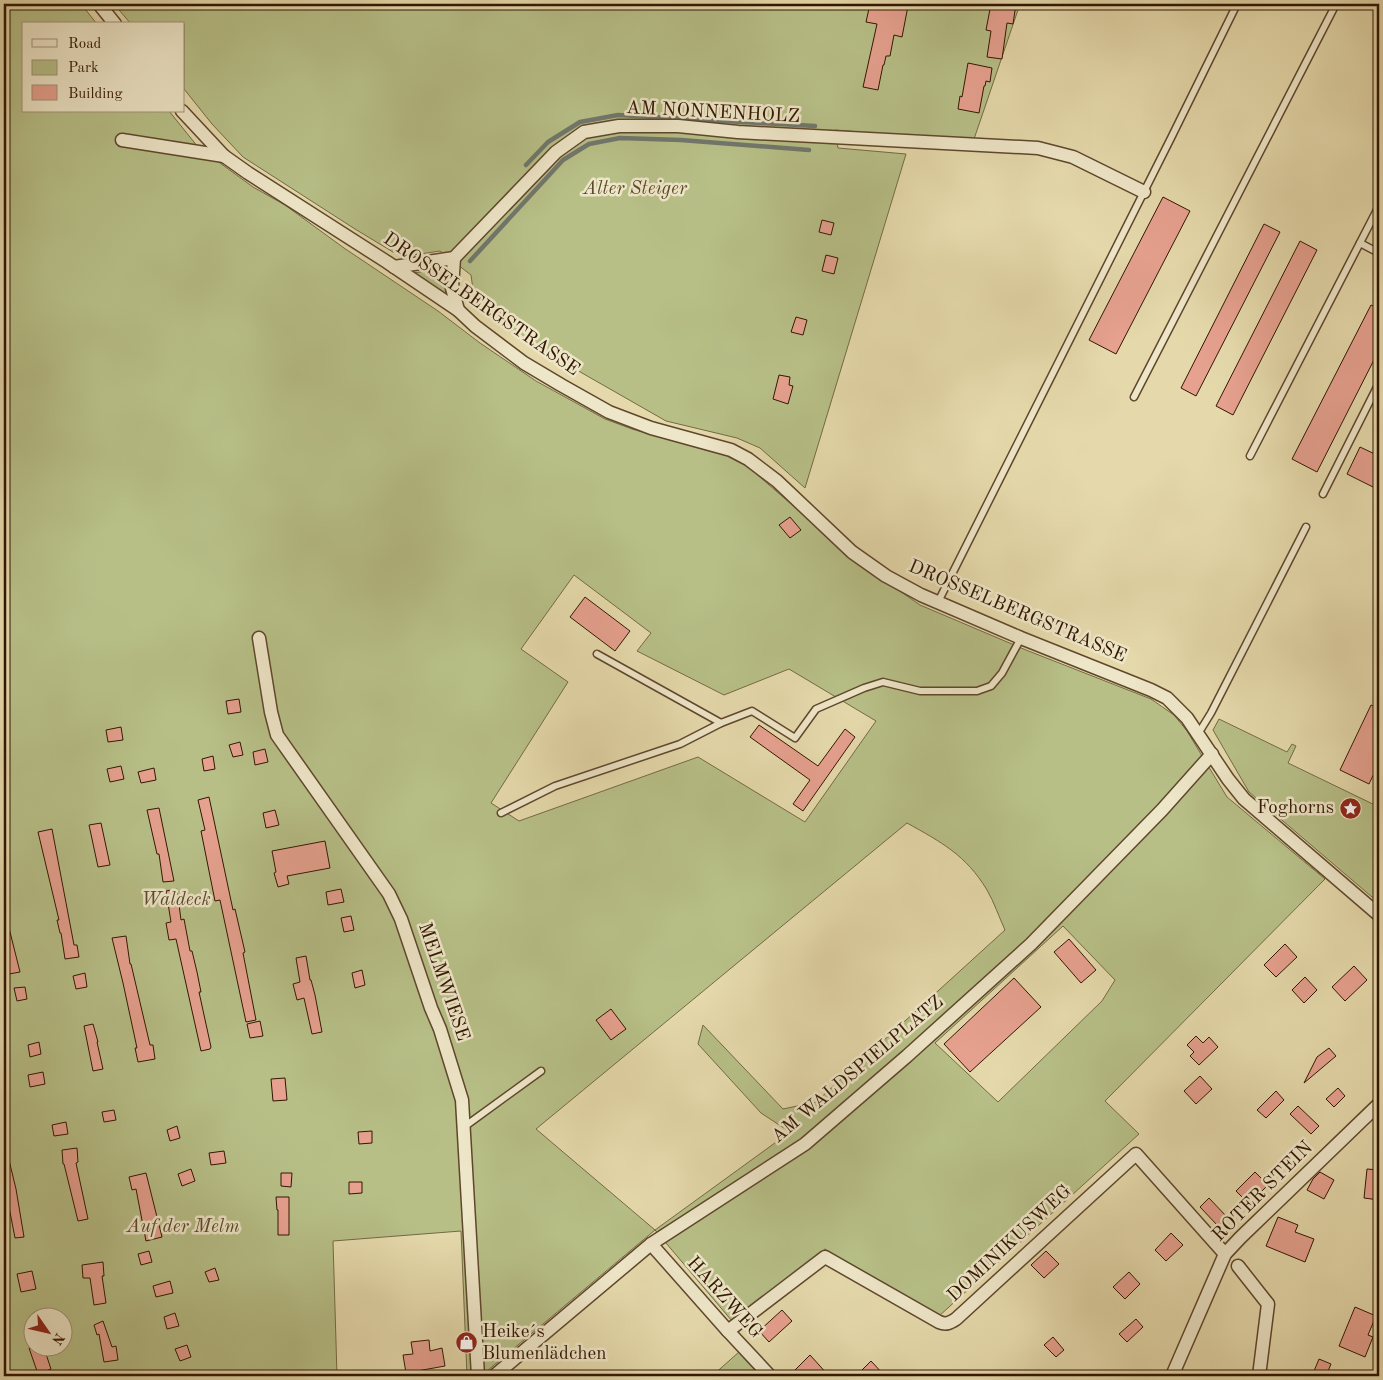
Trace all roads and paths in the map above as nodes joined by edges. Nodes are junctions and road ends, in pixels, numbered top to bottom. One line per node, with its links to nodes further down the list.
1 (99, 4): 4 (street)
2 (1237, 4): 8 (lane)
3 (1336, 4): 16 (lane)
4 (113, 22)
5 (183, 112): 7 (street, DROSSELBERGSTRASSE)
6 (122, 140): 7 (street)
7 (224, 156): 13 (street, DROSSELBERGSTRASSE)
8 (1144, 192): 12 (street, AM NONNENHOLZ); 20 (lane)
9 (1379, 206): 10 (lane)
10 (1360, 243): 11 (lane); 17 (lane)
11 (1379, 253)
12 (454, 258): 13 (street); 14 (street)
13 (394, 267): 14 (street, DROSSELBERGSTRASSE)
14 (458, 310): 20 (street, DROSSELBERGSTRASSE)
15 (1379, 383): 18 (lane)
16 (1134, 397)
17 (1250, 456)
18 (1323, 494)
19 (1306, 526): 25 (lane)
20 (938, 602): 22 (street, DROSSELBERGSTRASSE)
21 (259, 638): 31 (street, MELMWIESE)
22 (1021, 638): 24 (lane); 25 (street, DROSSELBERGSTRASSE)
23 (597, 654): 24 (lane)
24 (721, 723): 27 (lane)
25 (1198, 734): 26 (street, DROSSELBERGSTRASSE)
26 (1212, 754): 28 (street, DROSSELBERGSTRASSE); 32 (street, AM WALDSPIELPLATZ)
27 (501, 813)
28 (1379, 915)
29 (541, 1071): 31 (lane)
30 (1379, 1104): 33 (street, ROTER STEIN)
31 (464, 1127): 36 (street, MELMWIESE)
32 (651, 1244): 35 (street, HARZWEG); 37 (street, AM WALDSPIELPLATZ)
33 (1225, 1254): 35 (street, DOMINIKUSWEG); 39 (street, ROTER STEIN)
34 (1238, 1266): 40 (street)
35 (728, 1332): 38 (street, HARZWEG)
36 (478, 1376)
37 (494, 1376)
38 (770, 1376)
39 (1172, 1376)
40 (1259, 1376)

